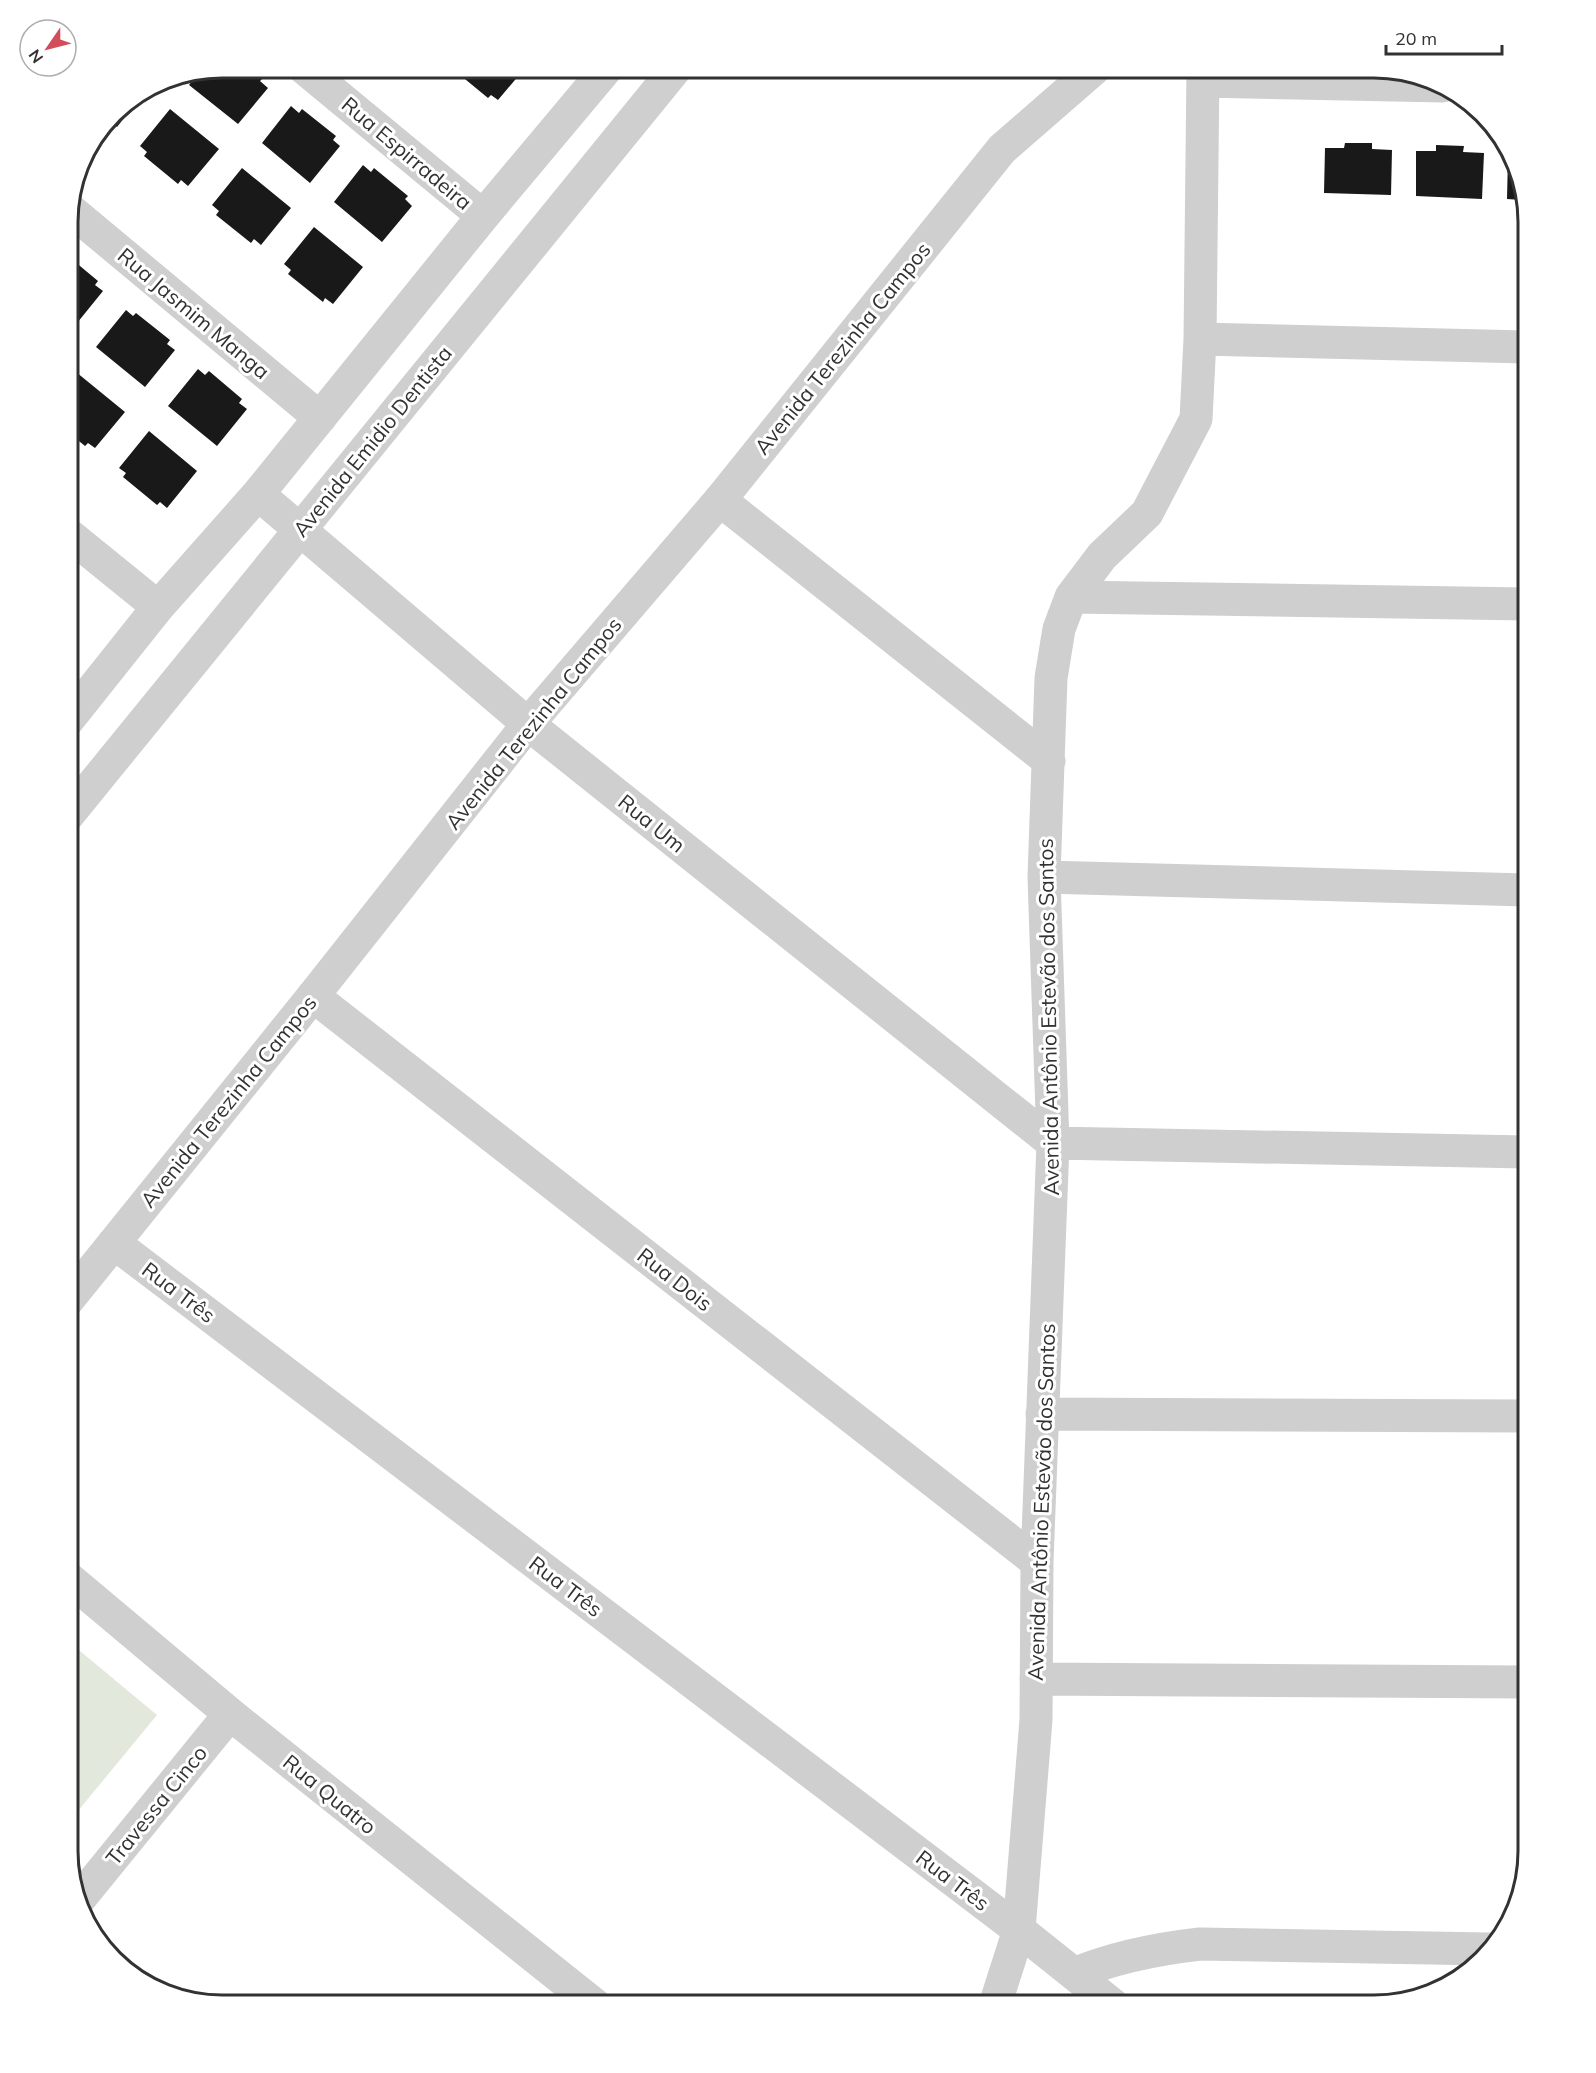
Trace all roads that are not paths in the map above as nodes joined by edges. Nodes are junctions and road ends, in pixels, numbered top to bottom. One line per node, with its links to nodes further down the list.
1 (316, 78): 9 (street, Rua Espirradeira)
2 (599, 78): 9 (street)
3 (668, 78): 15 (street, Avenida Emidio Dentista)
4 (1083, 78): 14 (street, Avenida Terezinha Campos)
5 (1203, 78): 10 (street, Avenida Antônio Estevão dos Santos)
6 (1283, 78): 7 (street)
7 (1416, 85)
8 (78, 216): 12 (street, Rua Jasmim Manga)
9 (483, 216): 12 (street)
10 (1200, 339): 11 (street); 17 (street, Avenida Antônio Estevão dos Santos)
11 (1518, 347)
12 (320, 418): 13 (street)
13 (258, 494): 15 (street, Rua Um); 19 (street)
14 (720, 500): 21 (street, Avenida Terezinha Campos); 22 (street)
15 (298, 530): 21 (street, Rua Um); 23 (street, Avenida Emidio Dentista)
16 (78, 542): 19 (street)
17 (1071, 597): 18 (street); 22 (street, Avenida Antônio Estevão dos Santos)
18 (1518, 604)
19 (158, 607): 20 (street)
20 (78, 707)
21 (528, 724): 26 (street, Avenida Terezinha Campos); 27 (street, Rua Um)
22 (1048, 761): 24 (street, Avenida Antônio Estevão dos Santos)
23 (78, 803)
24 (1044, 877): 25 (street); 27 (street, Avenida Antônio Estevão dos Santos)
25 (1518, 890)
26 (313, 996): 29 (street, Avenida Terezinha Campos); 33 (street, Rua Dois)
27 (1053, 1143): 28 (street); 31 (street, Avenida Antônio Estevão dos Santos)
28 (1518, 1152)
29 (114, 1243): 30 (street, Avenida Terezinha Campos); 39 (street, Rua Três)
30 (78, 1288)
31 (1042, 1414): 32 (street); 33 (street, Avenida Antônio Estevão dos Santos)
32 (1518, 1416)
33 (1037, 1562): 35 (street, Avenida Antônio Estevão dos Santos)
34 (78, 1586): 37 (street, Rua Quatro)
35 (1036, 1679): 36 (street); 39 (street, Avenida Antônio Estevão dos Santos)
36 (1518, 1682)
37 (230, 1714): 38 (street, Travessa Cinco); 42 (street, Rua Quatro)
38 (85, 1893)
39 (1018, 1930): 41 (street, Rua Três); 43 (street, Avenida Antônio Estevão dos Santos)
40 (1479, 1949): 41 (street)
41 (1074, 1974): 44 (street, Rua Três)
42 (581, 1995)
43 (998, 1995)
44 (1100, 1995)

